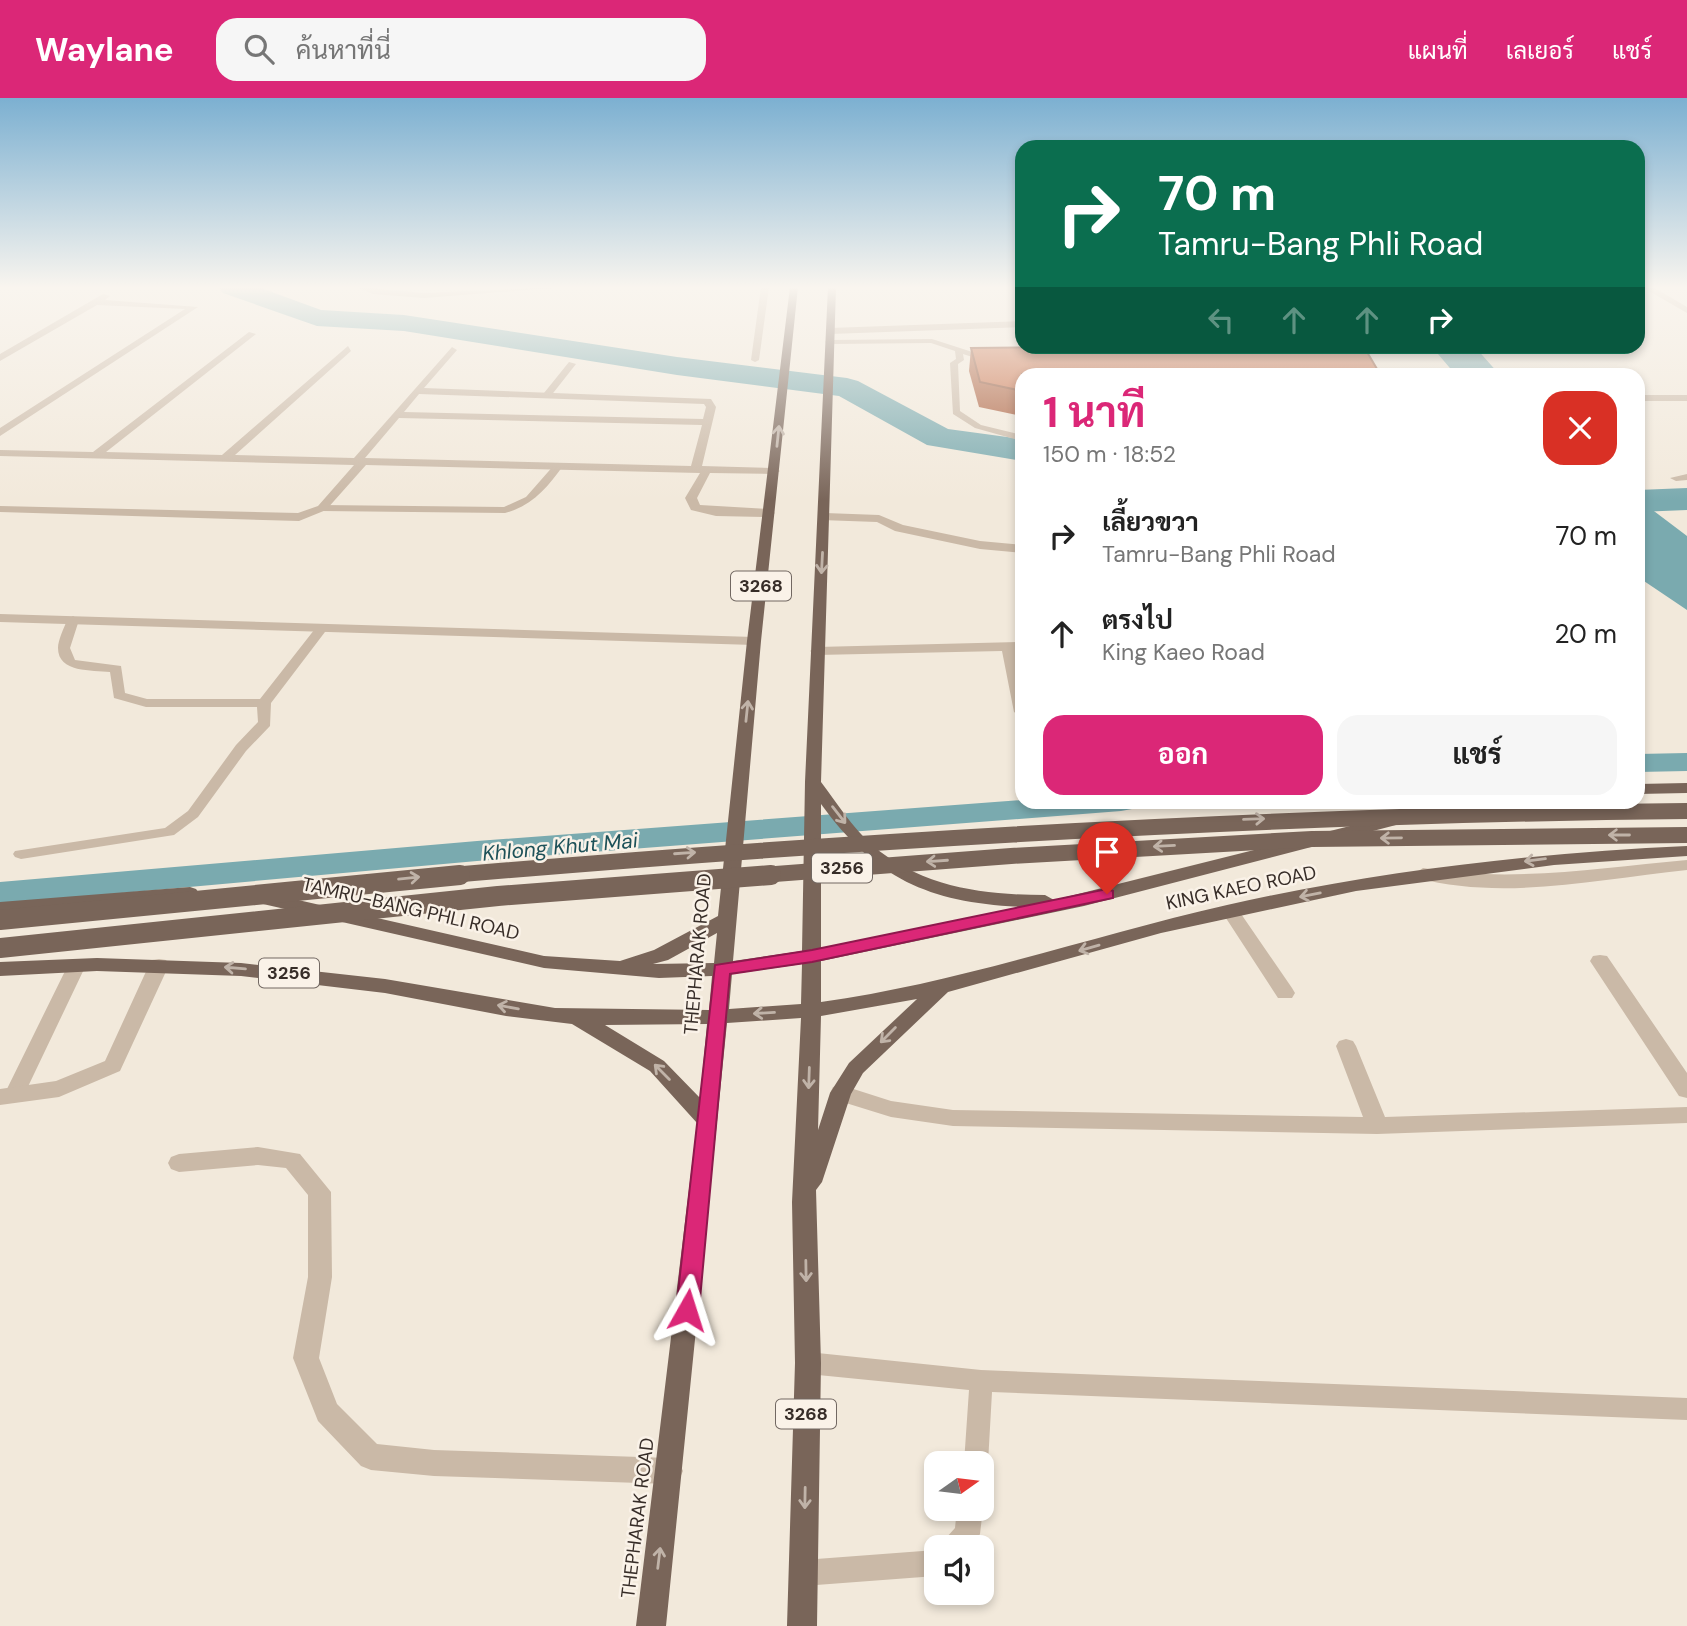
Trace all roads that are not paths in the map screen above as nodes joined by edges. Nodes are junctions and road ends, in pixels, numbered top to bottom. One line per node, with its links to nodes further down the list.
1 (115, 358): 17 (street)
2 (221, 358): 20 (street)
3 (338, 358): 21 (street)
4 (445, 358): 11 (street)
5 (787, 358): 25 (main road, THEPHARAK ROAD / 3268, one-way to 5)
6 (829, 358): 29 (main road, 3268)
7 (960, 358): 18 (lane)
8 (981, 358): 9 (lane)
9 (1002, 360)
10 (572, 364): 12 (lane)
11 (417, 391): 12 (street); 15 (street)
12 (548, 395): 16 (street)
13 (1645, 398): 14 (street)
14 (1687, 398)
15 (397, 415): 16 (street); 22 (street)
16 (708, 422): 24 (street)
17 (0, 433)
18 (1015, 436)
19 (0, 453): 20 (street)
20 (96, 455): 21 (street)
21 (224, 459): 22 (street)
22 (359, 462): 23 (street); 26 (street)
23 (558, 466): 24 (street); 26 (lane)
24 (701, 469): 25 (street); 28 (street)
25 (774, 471): 28 (main road, THEPHARAK ROAD / 3268)
26 (322, 508): 27 (street)
27 (0, 509)
28 (769, 513): 34 (main road, THEPHARAK ROAD / 3268)
29 (825, 517): 30 (street); 36 (main road, 3268, one-way to 36)
30 (1015, 548)
31 (0, 618): 32 (street)
32 (73, 620): 33 (street); 37 (lane)
33 (322, 628): 34 (street); 37 (lane)
34 (754, 642): 50 (main road, THEPHARAK ROAD / 3268, one-way to 34, bridge)
35 (1015, 646): 36 (street)
36 (817, 651): 38 (main road, 3268)
37 (264, 703): 44 (lane)
38 (813, 782): 46 (main road, one-way to 46); 52 (main road, 3268, bridge)
39 (1687, 788): 40 (main road)
40 (1645, 789)
41 (1461, 809): 46 (main road, KING KAEO ROAD)
42 (1687, 811): 49 (main road, 3256, one-way to 42, bridge)
43 (1687, 835): 51 (main road, 3256, one-way to 51, bridge)
44 (21, 854)
45 (1684, 856): 48 (main road, KING KAEO ROAD / 3256, one-way to 48)
46 (1084, 900): 52 (main road, KING KAEO ROAD)
47 (0, 908): 56 (main road, TAMRU-BANG PHLI ROAD, bridge)
48 (1231, 912): 59 (main road, KING KAEO ROAD / 3256, one-way to 59); 60 (street)
49 (0, 920)
50 (726, 920): 56 (main road); 58 (main road, THEPHARAK ROAD / 3268)
51 (0, 948)
52 (812, 956): 58 (main road, TAMRU-BANG PHLI ROAD); 61 (main road, 3268)
53 (1600, 961): 65 (street)
54 (77, 965): 55 (main road, 3256); 57 (main road, 3256); 67 (lane)
55 (159, 965): 63 (main road, 3256, one-way to 55); 67 (street)
56 (616, 968): 58 (main road, TAMRU-BANG PHLI ROAD)
57 (0, 969)
58 (722, 969): 62 (main road, THEPHARAK ROAD / 3268)
59 (939, 989): 61 (main road, KING KAEO ROAD / 3256); 66 (main road, one-way to 66)
60 (1285, 993)
61 (811, 1010): 62 (main road, 3256, one-way to 62); 72 (main road, 3268, one-way to 72)
62 (718, 1015): 63 (main road, 3256); 69 (main road, THEPHARAK ROAD / 3268)
63 (576, 1017): 69 (main road, one-way to 63)
64 (1346, 1046): 70 (street)
65 (1687, 1090)
66 (841, 1093): 70 (street); 72 (main road)
67 (7, 1096)
68 (1687, 1115): 70 (street)
69 (708, 1121): 77 (main road, THEPHARAK ROAD / 3268)
70 (1377, 1126)
71 (179, 1163): 77 (street)
72 (804, 1202): 73 (main road, 3268, one-way to 73)
73 (807, 1363): 74 (lane); 79 (main road, 3268, one-way to 79)
74 (981, 1381): 75 (lane); 76 (lane)
75 (1687, 1409)
76 (977, 1451)
77 (669, 1471): 80 (main road, THEPHARAK ROAD / 3268, one-way to 77)
78 (924, 1564): 79 (lane)
79 (803, 1573): 81 (main road, 3268)
80 (651, 1626)
81 (802, 1626)

